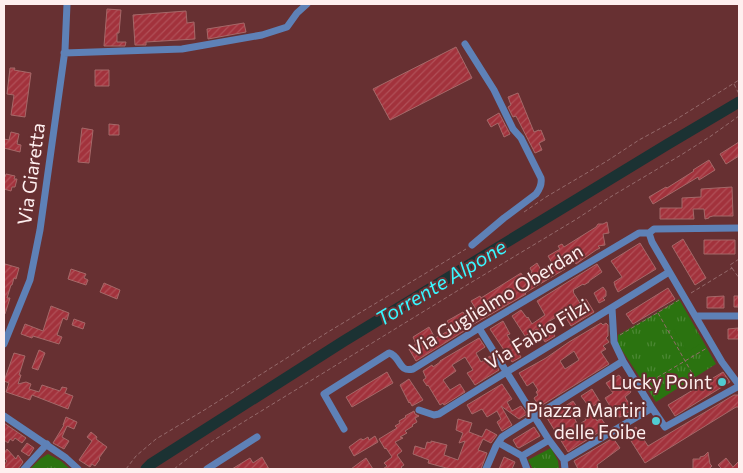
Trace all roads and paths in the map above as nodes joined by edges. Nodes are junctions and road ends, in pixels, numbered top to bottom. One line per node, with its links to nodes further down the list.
1 (67, 4): 4 (street, Via Giaretta)
2 (307, 4): 4 (street)
3 (465, 44): 12 (street)
4 (64, 53): 21 (street, Via Giaretta)
5 (739, 80): 6 (path)
6 (734, 84): 7 (path); 9 (path)
7 (739, 94)
8 (739, 116): 43 (path)
9 (522, 213)
10 (739, 228): 11 (street, Via Guglielmo Oberdan)
11 (649, 232): 14 (street); 20 (street, Via Guglielmo Oberdan)
12 (472, 245): 42 (path)
13 (732, 268): 15 (path)
14 (669, 272): 16 (street, Via Fabio Filzi); 18 (street)
15 (739, 278)
16 (612, 308): 23 (street); 25 (street, Via Fabio Filzi)
17 (658, 312): 24 (path)
18 (696, 316): 19 (street); 22 (street)
19 (739, 316)
20 (479, 328): 25 (street); 33 (street, Via Guglielmo Oberdan)
21 (4, 344)
22 (712, 345): 24 (path); 27 (street)
23 (623, 361): 28 (street); 32 (street)
24 (685, 361): 26 (path); 28 (path)
25 (506, 371): 30 (street, Via Fabio Filzi); 32 (street)
26 (697, 382)
27 (739, 386): 29 (street)
28 (640, 387): 29 (street)
29 (652, 408): 39 (street)
30 (419, 410)
31 (4, 416): 37 (street)
32 (534, 416): 35 (street); 36 (street)
33 (344, 429)
34 (257, 437): 44 (street)
35 (549, 440): 38 (street); 39 (street)
36 (499, 443): 38 (street); 45 (street)
37 (46, 444): 40 (street); 41 (street)
38 (522, 456): 46 (street)
39 (564, 460): 47 (street)
40 (24, 469)
41 (78, 469)
42 (126, 469)
43 (174, 469)
44 (207, 469)
45 (486, 469)
46 (527, 469)
47 (565, 469)

